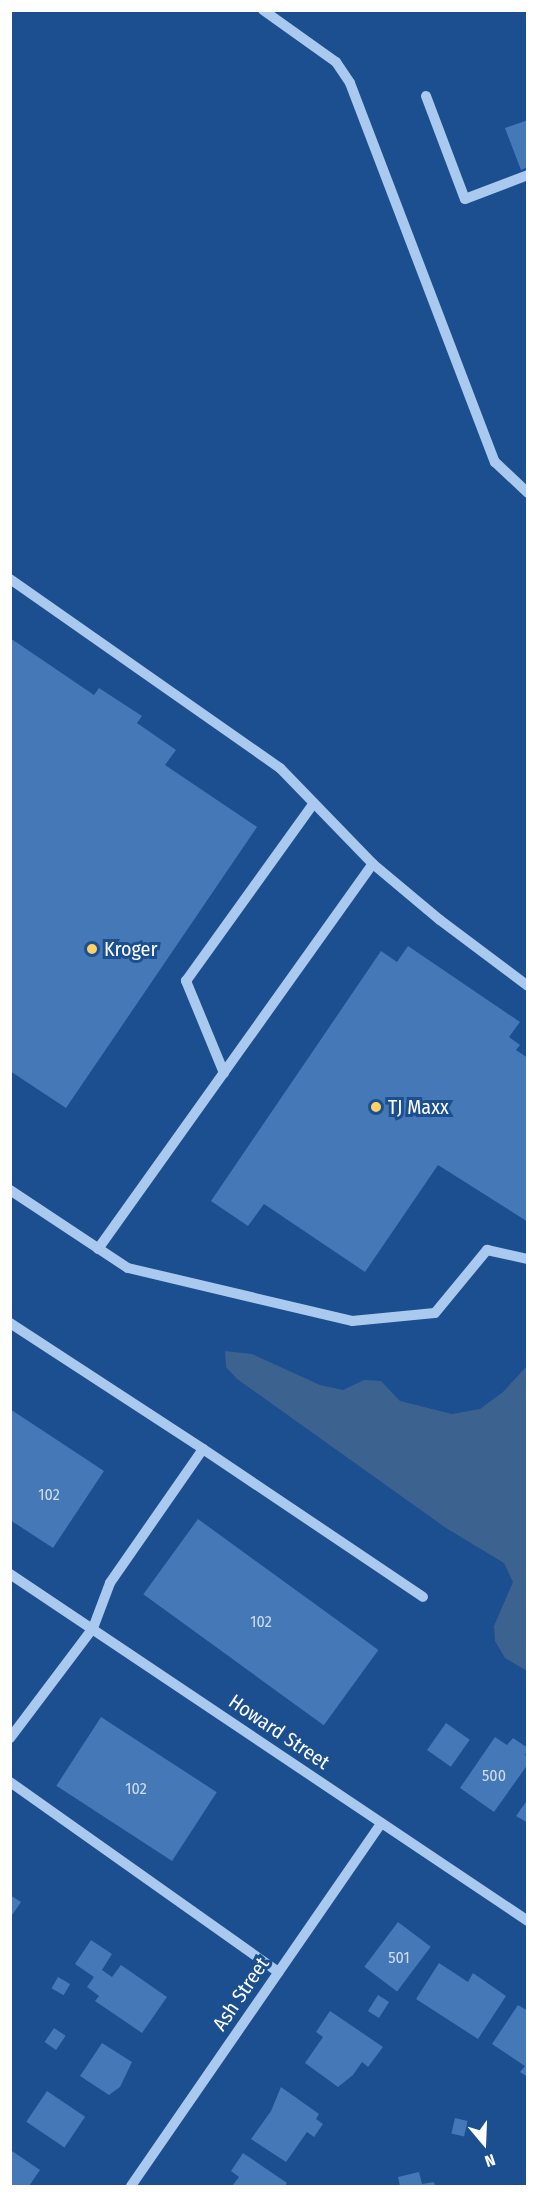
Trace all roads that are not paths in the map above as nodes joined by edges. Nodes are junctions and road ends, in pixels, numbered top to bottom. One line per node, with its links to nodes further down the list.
1 (263, 10): 4 (street)
2 (426, 96): 3 (street)
3 (528, 175)
4 (528, 493)
5 (10, 579): 6 (street)
6 (314, 803): 7 (street); 9 (street)
7 (373, 864): 8 (street); 9 (street)
8 (528, 986)
9 (224, 1073): 11 (street)
10 (10, 1190): 11 (street)
11 (98, 1249): 12 (street)
12 (528, 1259)
13 (10, 1323): 14 (street)
14 (203, 1449): 16 (street); 17 (street)
15 (10, 1574): 17 (street, Howard Street)
16 (423, 1597)
17 (93, 1628): 18 (street); 20 (street, Howard Street)
18 (10, 1738)
19 (10, 1782): 22 (street)
20 (381, 1823): 21 (street, Howard Street); 22 (street, Ash Street)
21 (528, 1922)
22 (278, 1972): 23 (street, Ash Street)
23 (131, 2187)

